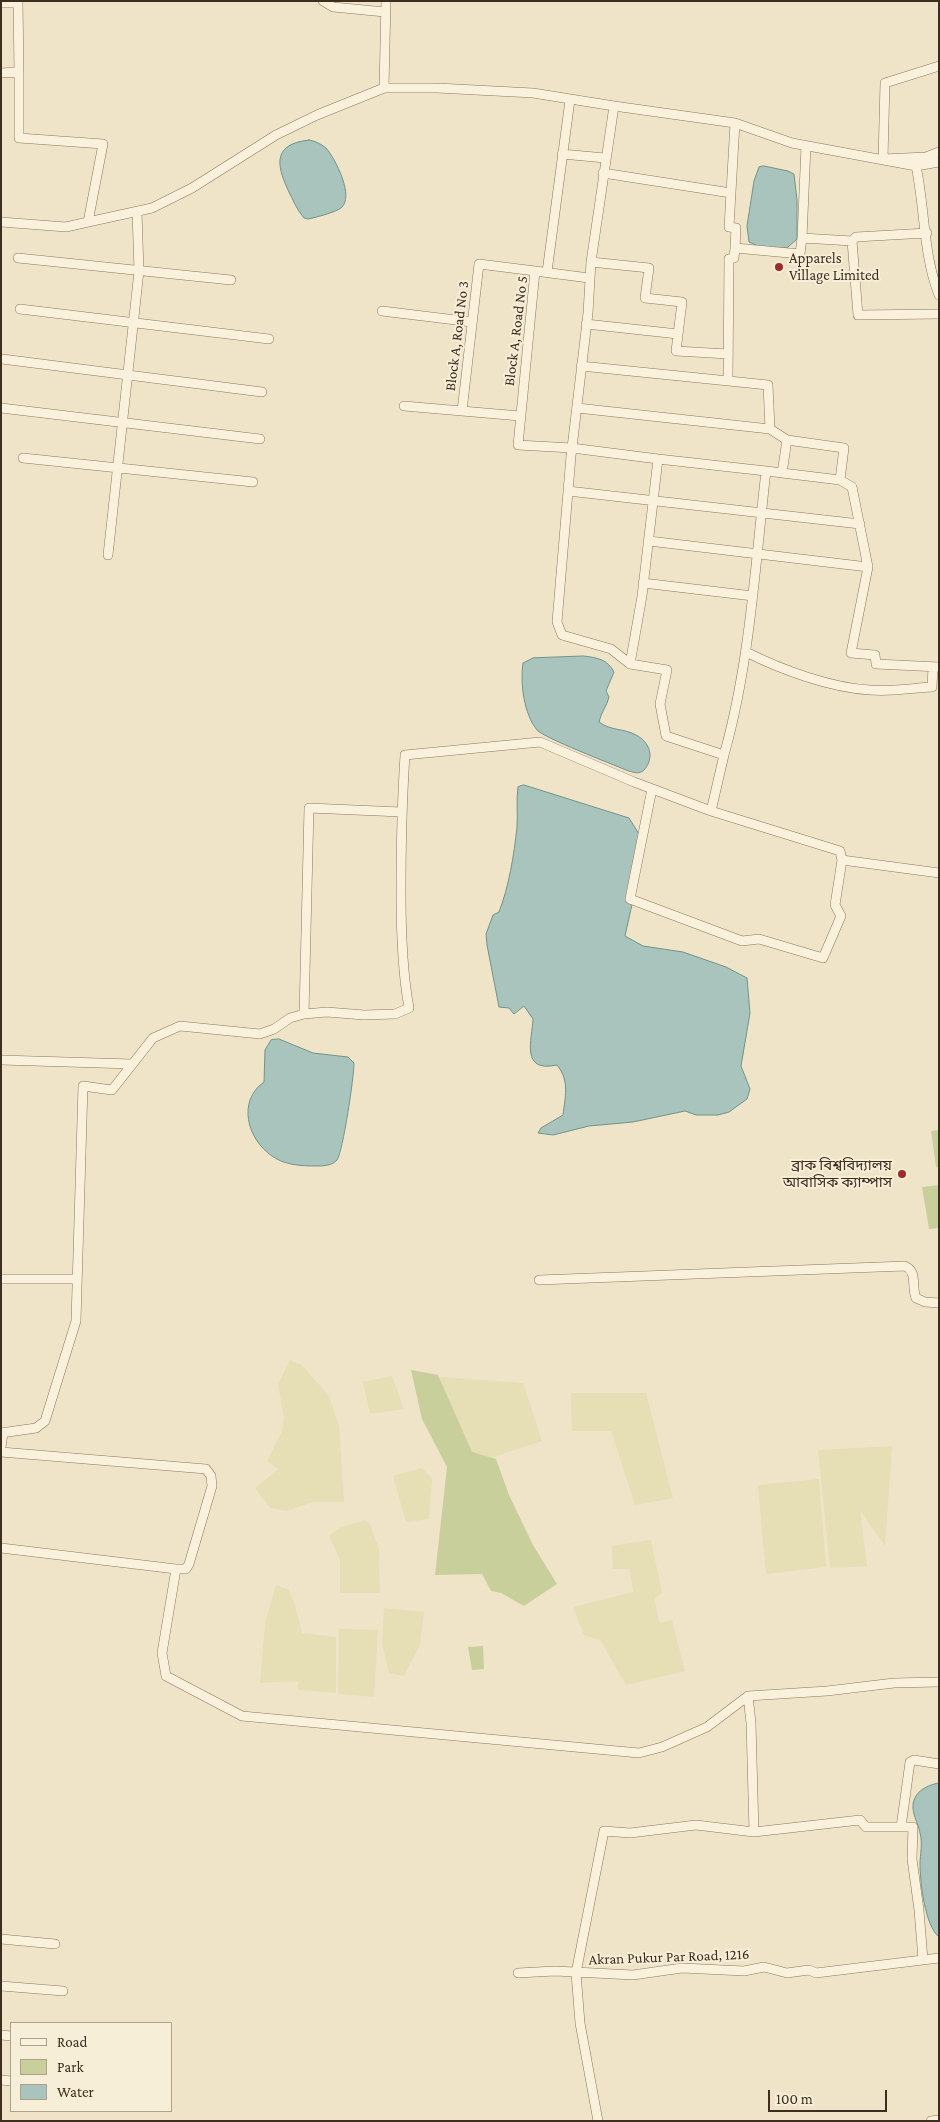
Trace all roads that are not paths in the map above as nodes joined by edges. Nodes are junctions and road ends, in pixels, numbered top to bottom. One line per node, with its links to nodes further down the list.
1 (323, 1): 5 (street)
2 (386, 1): 5 (street)
3 (18, 2): 4 (street); 7 (street)
4 (1, 3)
5 (385, 12): 9 (street)
6 (939, 66): 17 (street)
7 (19, 72): 8 (street); 24 (street)
8 (1, 73)
9 (384, 88): 10 (street); 22 (street)
10 (570, 100): 11 (street); 15 (street)
11 (614, 106): 12 (street); 16 (street)
12 (735, 123): 13 (street); 21 (street)
13 (806, 146): 17 (street); 26 (street)
14 (939, 152): 17 (street)
15 (562, 154): 16 (street); 34 (street)
16 (604, 158): 20 (street)
17 (883, 160): 19 (street)
18 (939, 162): 19 (street)
19 (916, 166): 25 (street)
20 (602, 173): 21 (street); 30 (street)
21 (731, 193): 28 (street)
22 (137, 212): 24 (street); 32 (street)
23 (1, 222): 24 (street)
24 (88, 222)
25 (927, 233): 27 (street); 31 (street)
26 (802, 238): 27 (street); 28 (street)
27 (852, 241): 40 (street)
28 (735, 248): 46 (street)
29 (18, 258): 32 (street)
30 (591, 262): 35 (street); 44 (street)
31 (935, 267): 37 (street)
32 (139, 271): 36 (street); 42 (street)
33 (535, 271): 34 (street, Block A, Road No 5); 41 (street, Block A, Road No 3); 56 (street, Block A, Road No 5)
34 (548, 272): 35 (street, Block A, Road No 5)
35 (589, 278): 43 (street)
36 (231, 280)
37 (939, 295)
38 (20, 309): 42 (street)
39 (382, 311): 41 (street)
40 (939, 314)
41 (472, 322): 55 (street, Block A, Road No 3)
42 (134, 323): 45 (street); 49 (street)
43 (586, 324): 44 (street); 48 (street)
44 (678, 334): 46 (street)
45 (269, 339)
46 (728, 354): 50 (street)
47 (2, 359): 49 (street)
48 (582, 366): 50 (street); 54 (street)
49 (128, 375): 51 (street); 57 (street)
50 (728, 382): 58 (street)
51 (262, 392)
52 (404, 406): 55 (street)
53 (1, 408): 57 (street)
54 (577, 408): 58 (street); 61 (street)
55 (462, 411): 56 (street)
56 (520, 416): 61 (street, Block A, Road No 5)
57 (122, 423): 59 (street); 64 (street)
58 (770, 429): 60 (street)
59 (260, 439)
60 (786, 440): 66 (street); 67 (street)
61 (572, 448): 63 (street); 69 (street)
62 (23, 458): 64 (street)
63 (658, 459): 65 (street); 70 (street)
64 (117, 469): 68 (street); 74 (street)
65 (766, 471): 66 (street); 71 (street)
66 (782, 473): 67 (street)
67 (840, 480): 72 (street)
68 (253, 482)
69 (568, 491): 70 (street); 80 (street)
70 (654, 502): 71 (street); 73 (street)
71 (761, 513): 72 (street); 75 (street)
72 (860, 524): 76 (street)
73 (649, 540): 75 (street); 77 (street)
74 (108, 554)
75 (758, 554): 76 (street); 78 (street)
76 (868, 568): 81 (street)
77 (643, 583): 78 (street); 80 (street)
78 (753, 596): 79 (street)
79 (746, 652): 81 (street); 82 (street)
80 (630, 664): 82 (street)
81 (936, 667)
82 (724, 756): 84 (street)
83 (652, 789): 84 (street); 85 (street); 86 (street)
84 (711, 811): 86 (street)
85 (401, 812): 88 (street); 88 (street)
86 (842, 860): 87 (street)
87 (939, 873)
88 (304, 1014): 90 (street)
89 (1, 1060): 90 (street)
90 (132, 1064): 91 (street)
91 (77, 1279): 92 (street); 95 (street)
92 (1, 1280)
93 (539, 1280): 94 (street)
94 (939, 1303)
95 (2, 1433): 96 (street)
96 (1, 1447)
97 (1, 1452): 99 (street)
98 (1, 1548): 99 (street)
99 (176, 1569): 101 (street)
100 (939, 1682): 101 (street)
101 (748, 1696): 104 (street)
102 (939, 1764): 103 (street)
103 (902, 1827): 104 (street); 108 (street)
104 (754, 1832): 110 (street)
105 (1, 1939): 106 (street)
106 (55, 1944)
107 (939, 1958): 108 (street, Akran Pukur Par Road, 1216)
108 (923, 1960): 110 (street, Akran Pukur Par Road, 1216)
109 (518, 1973): 110 (street, Akran Pukur Par Road, 1216)
110 (576, 1973): 114 (street)
111 (1, 1986): 112 (street)
112 (63, 1991)
113 (939, 2120): 115 (street)
114 (598, 2121)
115 (931, 2121)

